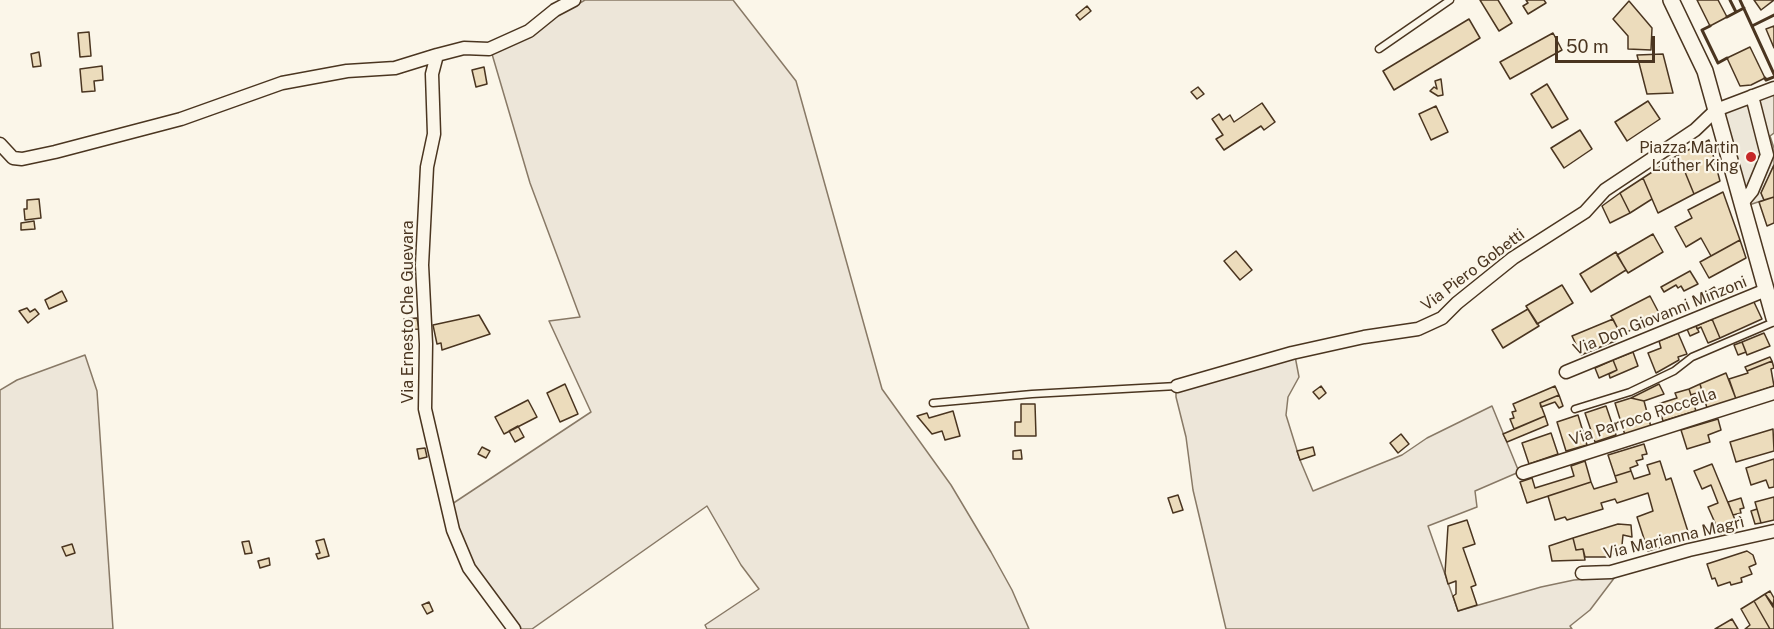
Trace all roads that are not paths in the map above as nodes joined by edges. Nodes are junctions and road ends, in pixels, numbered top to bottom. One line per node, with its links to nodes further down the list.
1 (574, 0): 5 (street)
2 (1450, 0): 4 (lane)
3 (1673, 1): 8 (street)
4 (1379, 50)
5 (437, 55): 9 (street); 21 (street, Via Ernesto Che Guevara)
6 (1774, 88): 7 (street)
7 (1752, 96): 8 (street); 10 (street)
8 (1716, 110): 10 (street); 14 (street, Via Piero Gobetti)
9 (0, 144)
10 (1742, 203): 11 (street)
11 (1766, 290): 12 (street); 13 (street, Via Don Giovanni Minzoni)
12 (1774, 320): 17 (lane)
13 (1566, 372)
14 (1177, 386): 16 (lane)
15 (1774, 393): 18 (street, Via Parroco Roccella)
16 (933, 403)
17 (1575, 409)
18 (1523, 473)
19 (1774, 531): 20 (street, Via Marianna Magrì)
20 (1582, 573)
21 (514, 629)

